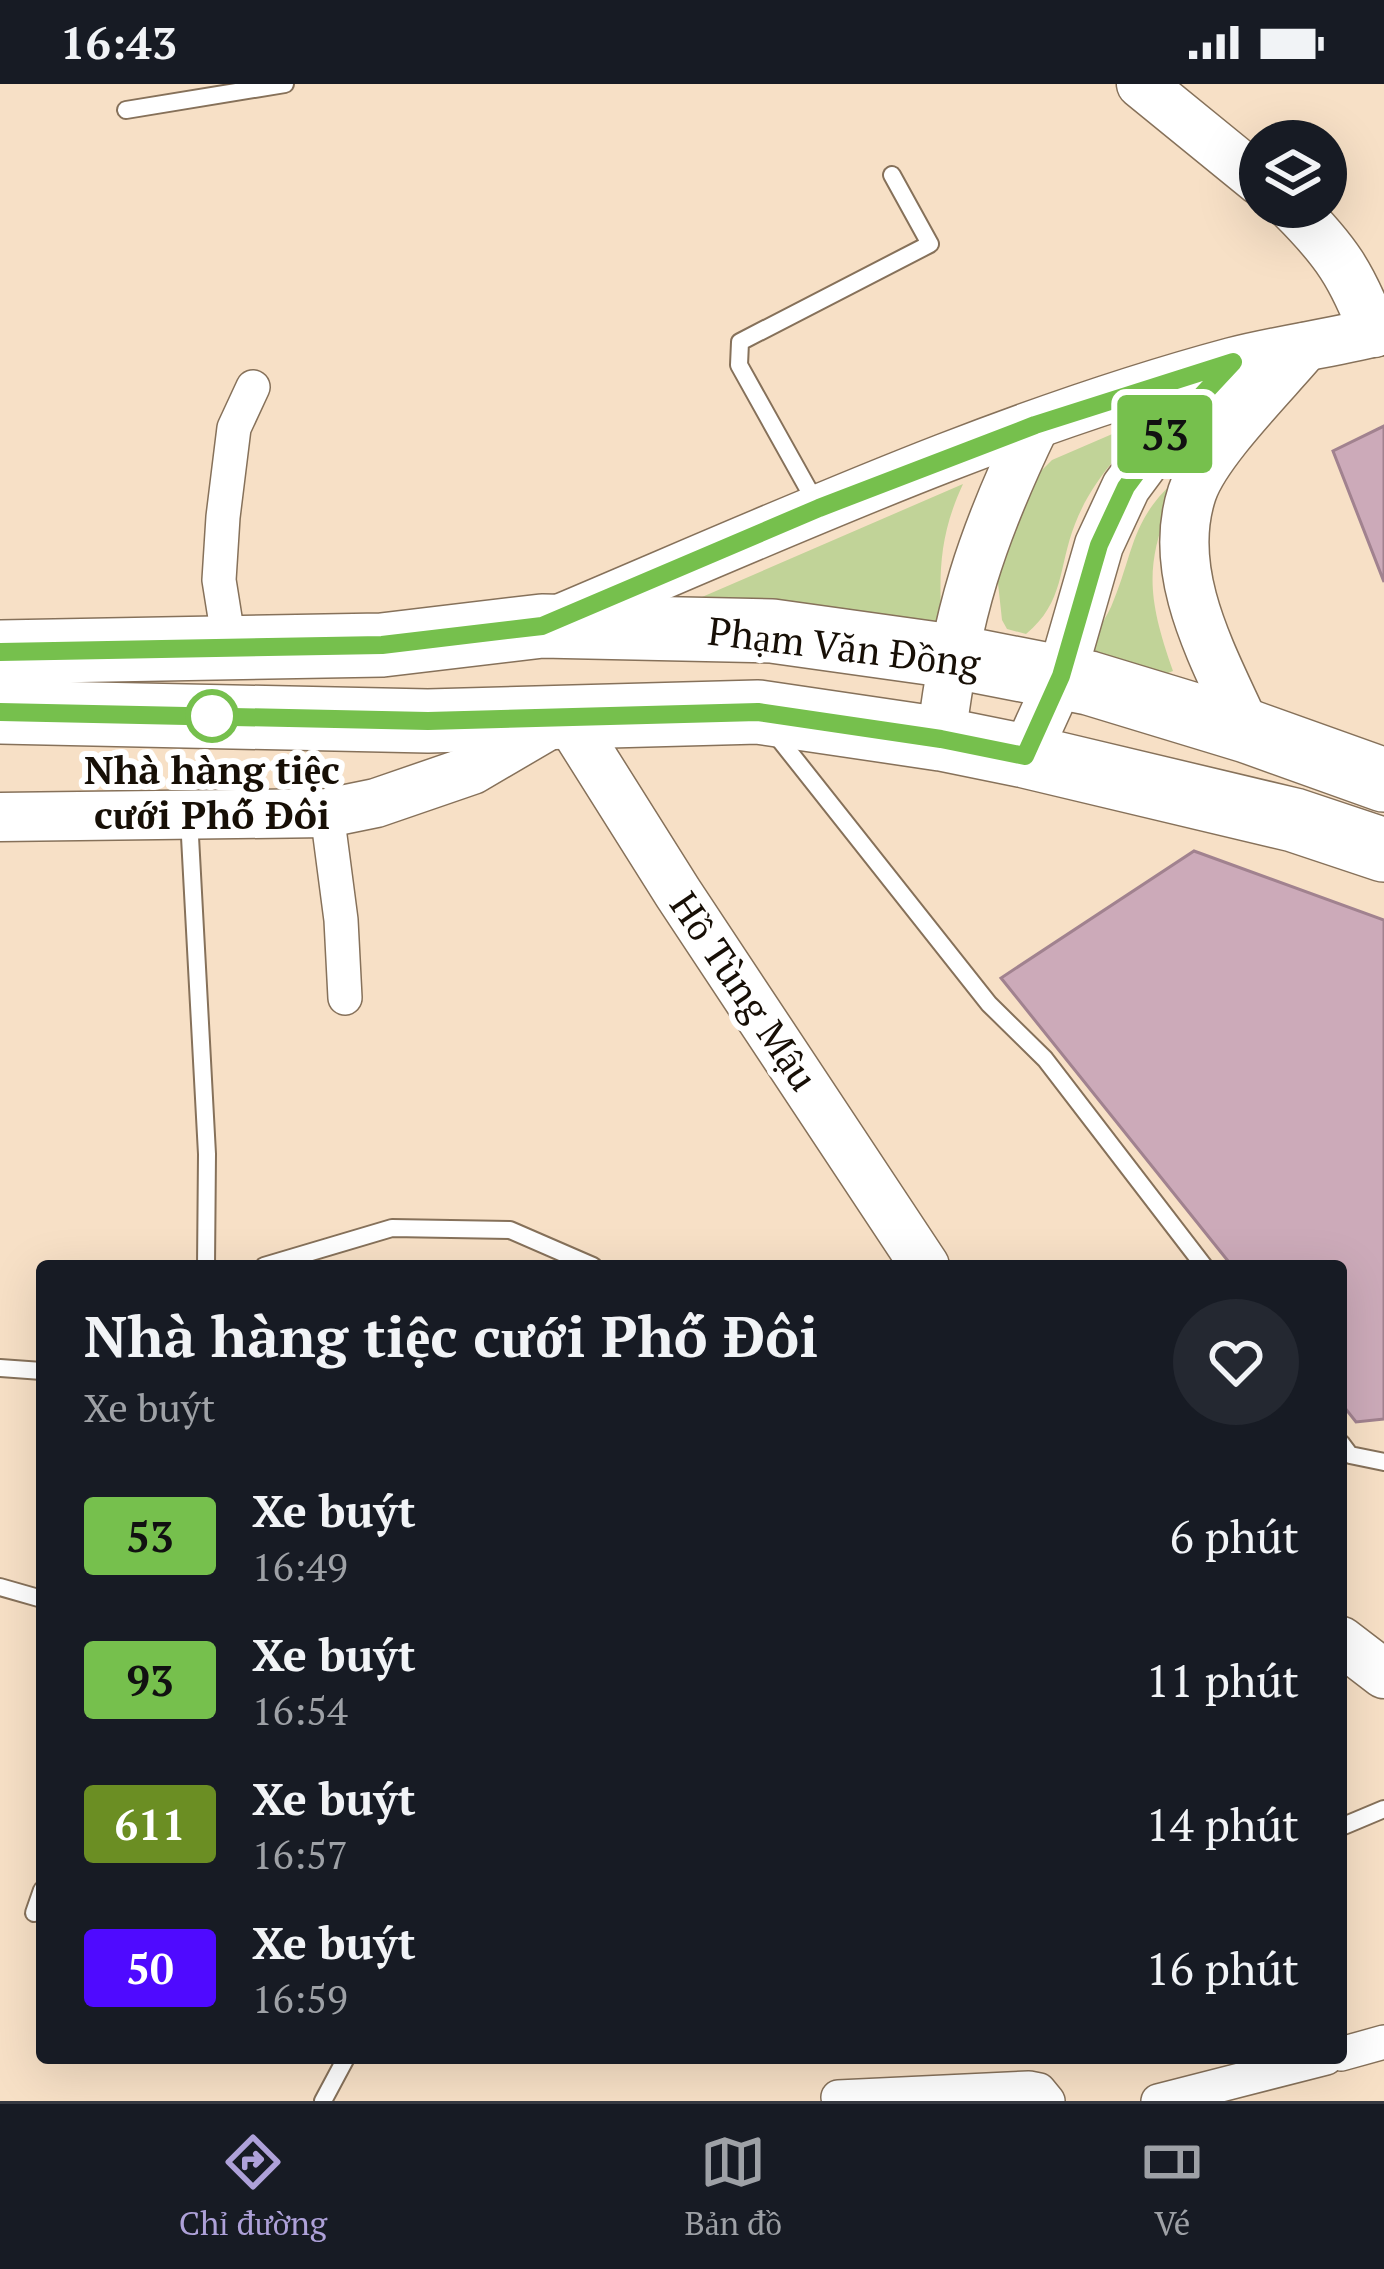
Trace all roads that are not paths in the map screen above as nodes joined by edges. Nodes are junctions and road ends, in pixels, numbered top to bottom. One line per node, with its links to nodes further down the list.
1 (285, 84): 3 (lane)
2 (1142, 84): 4 (main road)
3 (126, 110)
4 (1239, 164)
5 (892, 175): 12 (lane)
6 (1313, 228): 7 (main road)
7 (1379, 331): 8 (main road)
8 (1305, 347): 9 (main road); 21 (main road)
9 (1233, 362): 11 (main road); 17 (main road)
10 (253, 387): 14 (street)
11 (1035, 425): 12 (main road); 16 (main road)
12 (819, 508): 13 (main road)
13 (542, 626): 14 (highway, Phạm Văn Đồng); 16 (highway, Phạm Văn Đồng)
14 (230, 649): 15 (highway, Phạm Văn Đồng)
15 (0, 652)
16 (951, 656): 17 (highway, Phạm Văn Đồng); 22 (main road)
17 (1061, 676): 21 (highway, Phạm Văn Đồng); 23 (main road)
18 (0, 712): 20 (highway, Phạm Văn Đồng)
19 (758, 712): 20 (highway, Phạm Văn Đồng); 22 (highway, Phạm Văn Đồng); 34 (lane)
20 (566, 715): 25 (main road); 33 (main road, Hồ Tùng Mậu)
21 (1246, 731): 24 (highway, Phạm Văn Đồng)
22 (941, 739): 23 (highway, Phạm Văn Đồng)
23 (1025, 756): 28 (highway, Phạm Văn Đồng)
24 (1384, 780)
25 (327, 813): 27 (main road); 29 (street)
26 (0, 817): 27 (main road)
27 (189, 818): 30 (lane)
28 (1384, 850)
29 (345, 998)
30 (206, 1260)
31 (284, 1260): 32 (lane)
32 (579, 1260)
33 (921, 1260)
34 (1199, 1260)
35 (0, 1368): 36 (lane)
36 (36, 1371)
37 (1347, 1451): 38 (lane)
38 (1384, 1462)
39 (0, 1587): 40 (lane)
40 (36, 1597)
41 (1347, 1646): 42 (main road)
42 (1384, 1674)
43 (1384, 1809): 44 (lane)
44 (1347, 1824)
45 (36, 1907): 46 (lane)
46 (34, 1913)
47 (1384, 2042): 48 (street)
48 (1347, 2052)
49 (343, 2064): 53 (lane)
50 (1309, 2064): 51 (street)
51 (1233, 2091): 55 (street)
52 (838, 2099): 54 (street)
53 (322, 2101)
54 (1048, 2101)
55 (1158, 2101)

